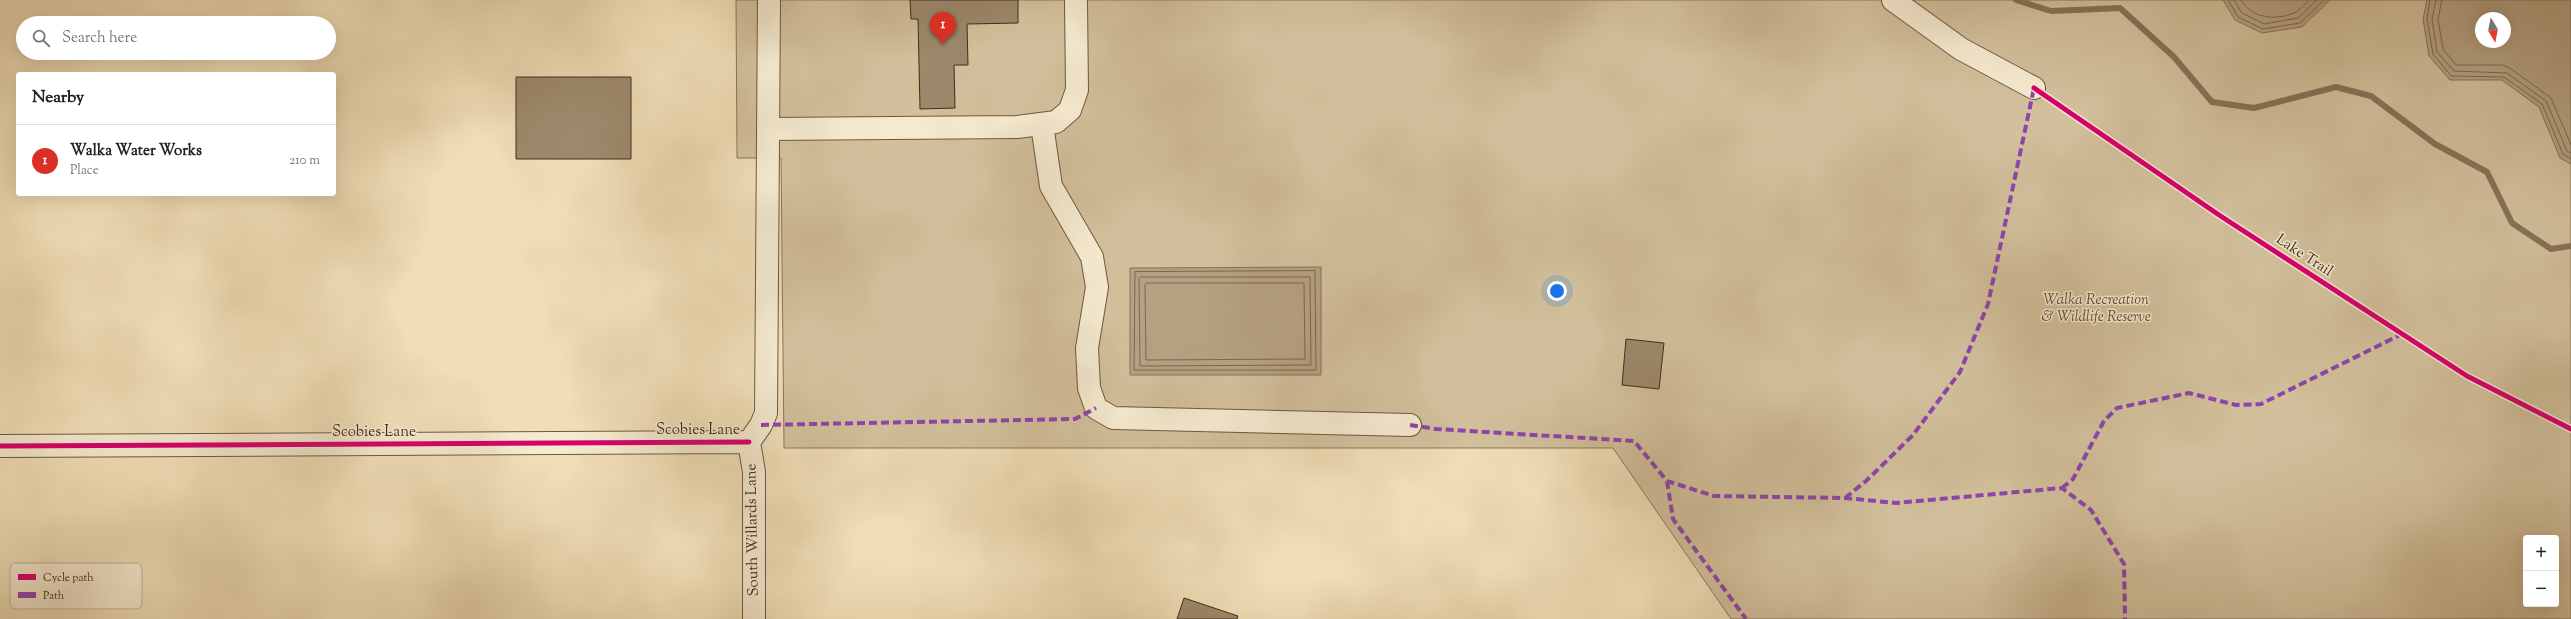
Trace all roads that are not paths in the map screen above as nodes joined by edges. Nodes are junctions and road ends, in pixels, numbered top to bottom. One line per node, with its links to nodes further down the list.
1 (769, 0): 6 (street, Scobies Lane)
2 (1076, 0): 5 (street)
3 (1892, 0): 4 (street)
4 (2034, 88)
5 (1042, 125): 6 (street); 7 (street)
6 (769, 129): 8 (street, Scobies Lane)
7 (1410, 425)
8 (749, 442): 9 (street, Scobies Lane); 10 (street, South Willards Lane)
9 (0, 446)
10 (754, 619)

